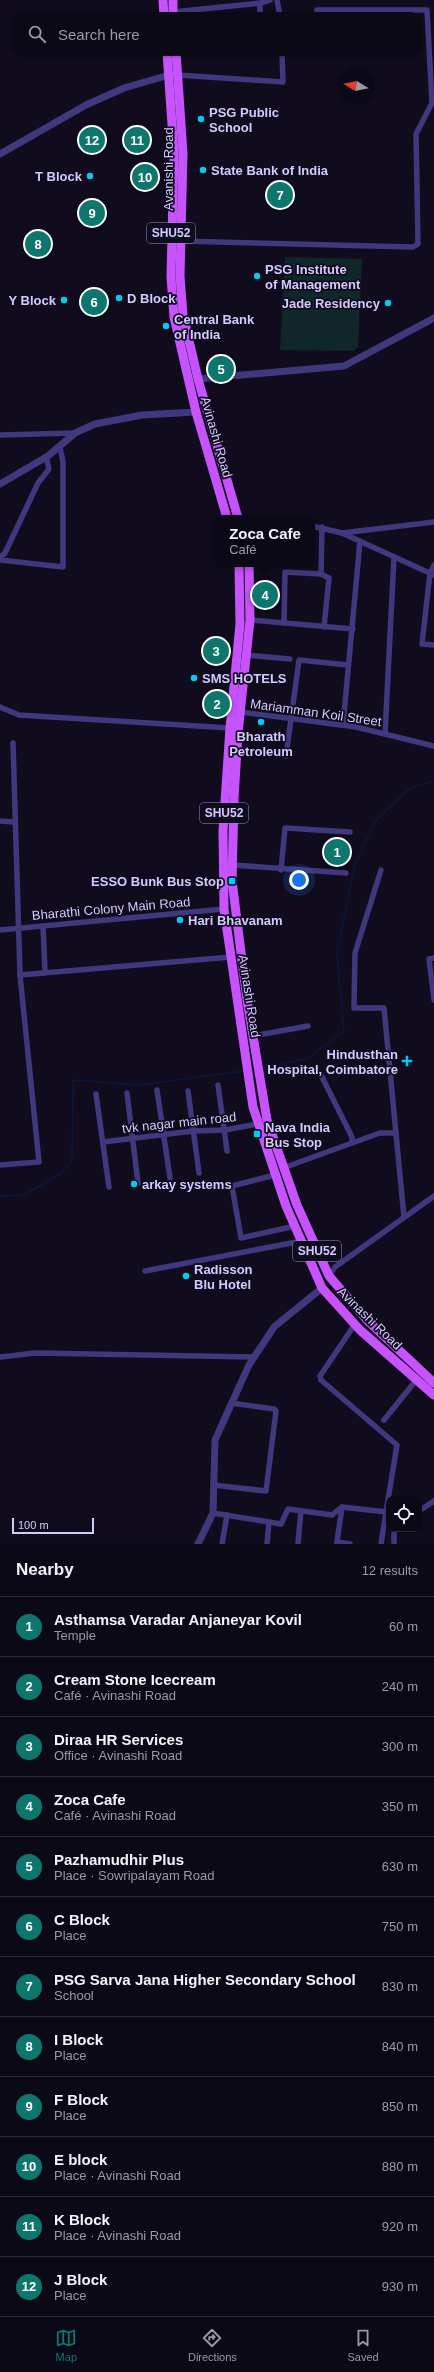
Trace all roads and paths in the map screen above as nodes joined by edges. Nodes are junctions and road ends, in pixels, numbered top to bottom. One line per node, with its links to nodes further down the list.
1 (163, 0): 6 (main road)
2 (173, 0): 7 (main road)
3 (270, 0): 5 (street)
4 (277, 0): 10 (street)
5 (256, 2): 8 (street); 9 (street)
6 (164, 12)
7 (173, 12)
8 (187, 12)
9 (259, 12)
10 (279, 12)
11 (317, 12): 16 (street)
12 (168, 56): 15 (main road, Avinashi Road / SHU52)
13 (175, 56): 15 (main road, Avanishi Road / SHU52)
14 (282, 56): 15 (street)
15 (173, 75): 17 (street); 20 (main road, Avanishi Road / SHU52); 23 (main road, Avinashi Road / SHU52)
16 (432, 78): 20 (street)
17 (0, 154)
18 (156, 227): 19 (street, bridge)
19 (188, 228)
20 (180, 241): 22 (main road, Avanishi Road / SHU52)
21 (434, 318): 22 (street)
22 (198, 379): 30 (main road, Avinashi Road / SHU52)
23 (196, 412): 24 (street); 29 (main road, Avinashi Road / SHU52)
24 (75, 433): 25 (street); 26 (street)
25 (0, 436)
26 (60, 447): 27 (street); 38 (street)
27 (46, 457): 28 (street); 36 (street)
28 (0, 484)
29 (227, 515)
30 (237, 515)
31 (434, 522): 34 (street)
32 (315, 526): 33 (street)
33 (322, 527): 34 (street); 42 (street)
34 (342, 533): 35 (street)
35 (360, 541): 37 (street); 47 (street)
36 (0, 557)
37 (394, 557): 43 (street); 58 (street)
38 (0, 560)
39 (434, 565): 43 (street)
40 (240, 567): 48 (main road, Avinashi Road / SHU52)
41 (249, 567): 44 (main road, Avinashi Road / SHU52)
42 (321, 574): 45 (street); 46 (street)
43 (432, 574): 49 (street)
44 (250, 620): 45 (street); 48 (main road, Avinashi Road / SHU52)
45 (284, 623): 46 (street)
46 (324, 627): 47 (street)
47 (353, 629): 52 (street)
48 (244, 634): 50 (main road, Avinashi Road / SHU52)
49 (434, 645)
50 (242, 655): 51 (street); 54 (main road, Avinashi Road / SHU52); 57 (main road, Avinashi Road / SHU52)
51 (290, 659)
52 (348, 664): 55 (street); 56 (street)
53 (0, 707): 57 (street)
54 (240, 712): 55 (street, Mariamman Koil Street); 65 (main road, Avinashi Road / SHU52)
55 (291, 719): 56 (street, Mariamman Koil Street); 61 (street)
56 (343, 725): 58 (street, Mariamman Koil Street)
57 (230, 728): 69 (main road, Avinashi Road / SHU52)
58 (385, 734): 60 (street, Mariamman Koil Street)
59 (13, 743): 63 (street)
60 (434, 746)
61 (286, 756)
62 (0, 821): 63 (street)
63 (14, 822): 71 (street)
64 (350, 832): 66 (street)
65 (233, 865): 66 (street); 79 (main road, Avinashi Road / SHU52)
66 (281, 870): 68 (street)
67 (381, 870): 89 (street)
68 (346, 873)
69 (224, 909): 70 (street, Bharathi Colony Main Road); 73 (main road, Avinashi Road / SHU52)
70 (43, 926): 71 (street, Bharathi Colony Main Road); 75 (street)
71 (18, 928): 72 (street, Bharathi Colony Main Road); 76 (street)
72 (0, 930)
73 (231, 957): 75 (street); 86 (main road, Avinashi Road / SHU52)
74 (434, 958): 77 (street)
75 (46, 971): 76 (street)
76 (20, 975): 95 (street)
77 (434, 998)
78 (308, 1026): 79 (street)
79 (253, 1036): 96 (main road, Avinashi Road / SHU52)
80 (321, 1075): 93 (street)
81 (218, 1085): 87 (street)
82 (157, 1090): 90 (street)
83 (188, 1091): 88 (street)
84 (127, 1093): 91 (street)
85 (96, 1094): 92 (street)
86 (258, 1124): 87 (street, tvk nagar main road); 98 (main road, Avinashi Road / SHU52)
87 (225, 1130): 88 (street, tvk nagar main road); 94 (street)
88 (193, 1131): 90 (street, tvk nagar main road); 97 (street)
89 (396, 1133): 93 (street); 103 (street)
90 (164, 1135): 91 (street, tvk nagar main road); 99 (street)
91 (134, 1139): 92 (street, tvk nagar main road); 100 (street)
92 (103, 1142): 101 (street)
93 (352, 1143): 96 (street)
94 (227, 1151)
95 (0, 1165)
96 (282, 1168): 107 (main road, Avinashi Road / SHU52)
97 (199, 1173)
98 (275, 1175): 104 (main road, Avinashi Road / SHU52); 104 (street)
99 (170, 1178)
100 (138, 1183)
101 (109, 1187)
102 (434, 1196): 103 (street)
103 (404, 1217): 107 (street)
104 (295, 1226): 105 (main road, Avinashi Road / SHU52)
105 (302, 1242): 106 (street); 108 (main road, Avinashi Road / SHU52)
106 (145, 1272)
107 (329, 1276): 113 (main road, Avinashi Road / SHU52)
108 (322, 1288): 109 (main road, Avinashi Road / SHU52); 111 (street)
109 (355, 1324): 112 (main road, Avinashi Road / SHU52); 118 (street)
110 (0, 1357): 111 (street)
111 (254, 1357): 115 (street)
112 (417, 1379): 114 (main road, Avinashi Road / SHU52); 116 (street)
113 (434, 1383)
114 (434, 1395)
115 (231, 1402): 117 (street); 117 (street)
116 (384, 1420)
117 (213, 1485): 124 (street)
118 (389, 1496)
119 (434, 1501): 121 (street)
120 (342, 1506): 122 (street); 123 (street); 128 (street)
121 (422, 1508)
122 (301, 1511): 126 (street); 132 (street)
123 (386, 1512): 134 (street)
124 (213, 1513): 125 (street); 129 (street)
125 (227, 1515): 126 (street); 130 (street)
126 (269, 1522): 131 (street)
127 (394, 1532): 135 (street)
128 (337, 1543): 133 (street)
129 (198, 1544)
130 (222, 1544)
131 (267, 1544)
132 (298, 1544)
133 (350, 1544)
134 (381, 1544)
135 (394, 1544)

